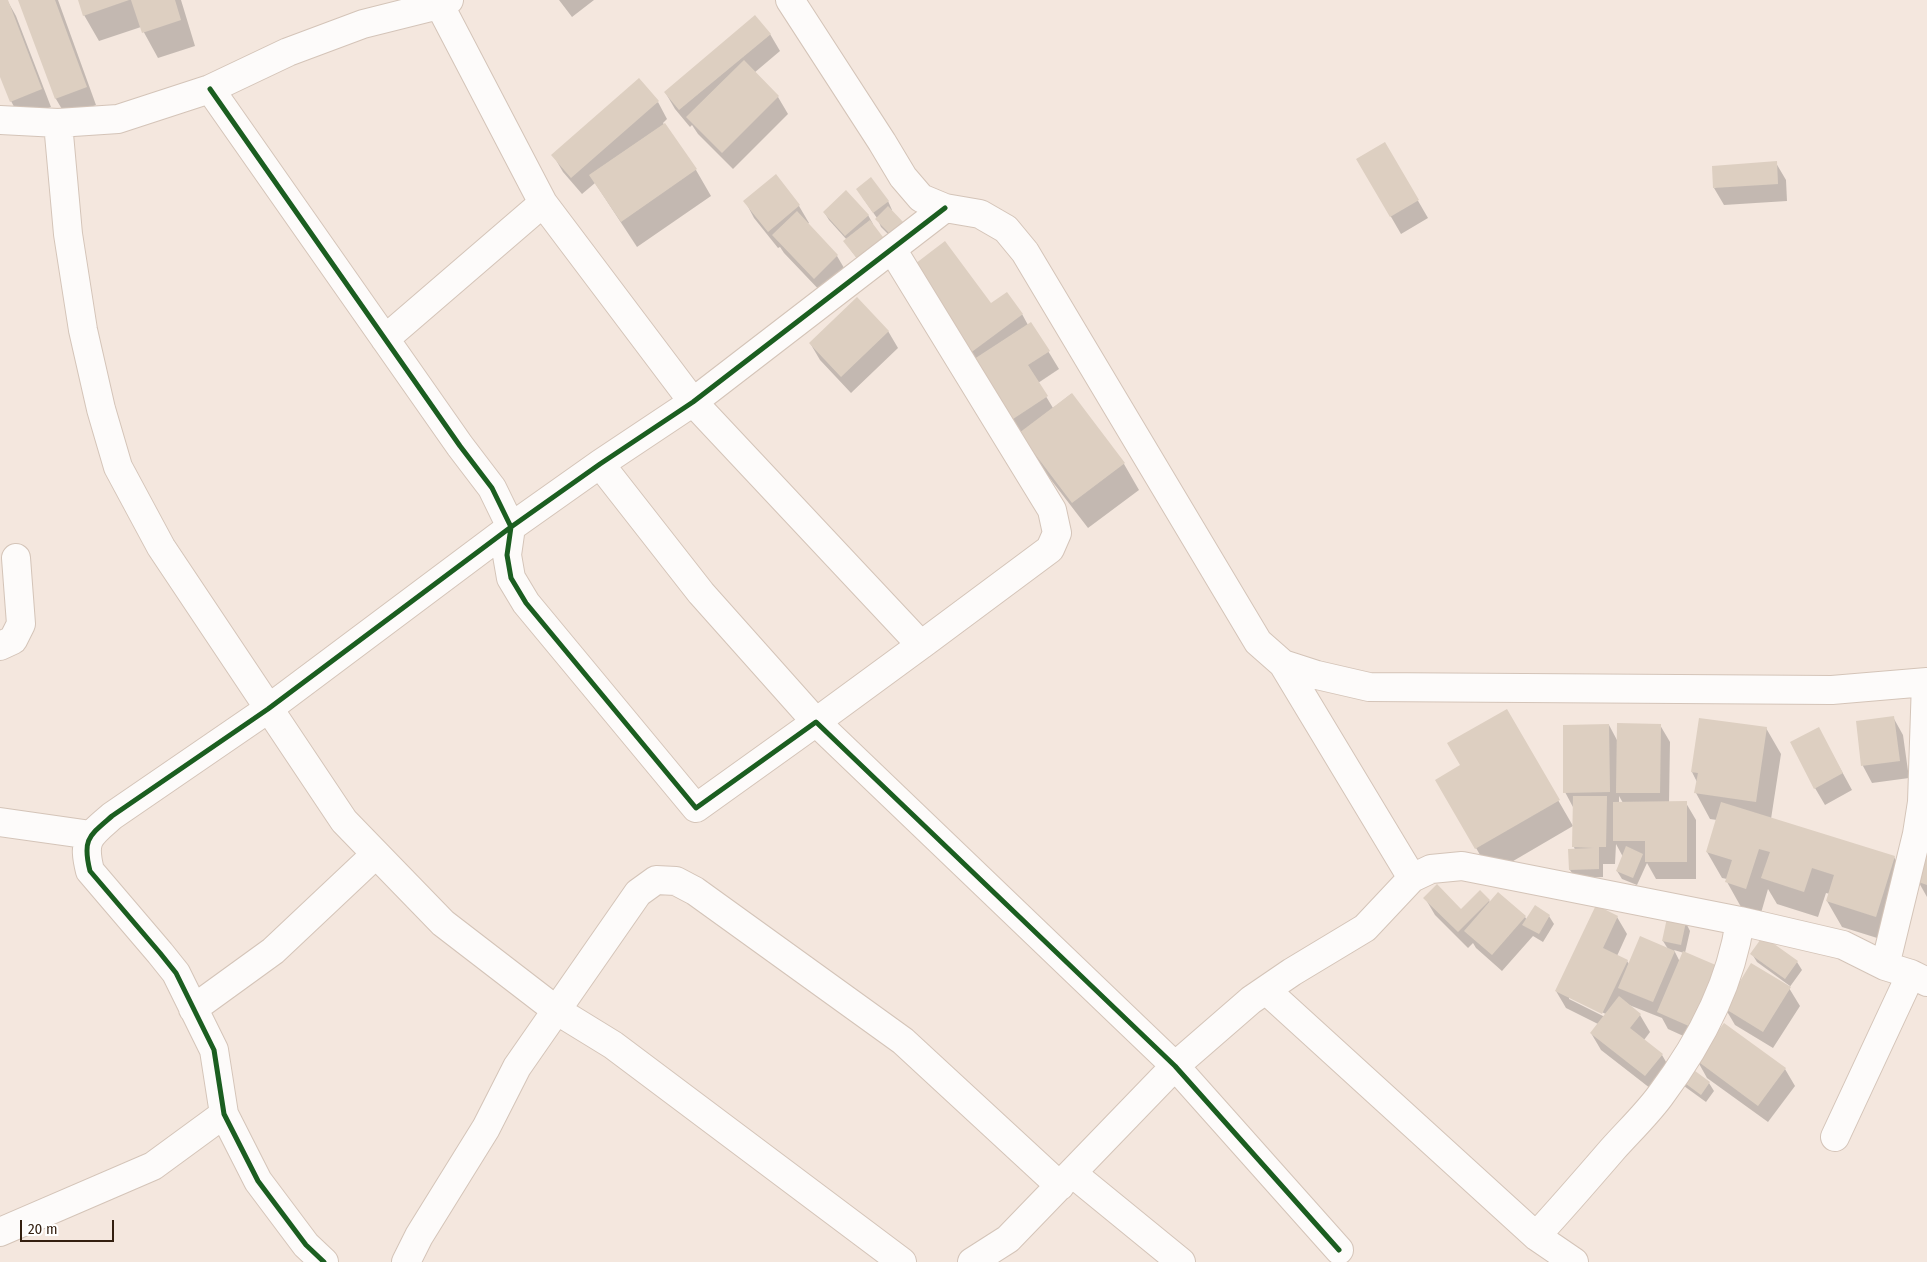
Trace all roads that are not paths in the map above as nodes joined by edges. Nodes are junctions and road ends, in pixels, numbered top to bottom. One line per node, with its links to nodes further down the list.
1 (790, 0): 7 (street)
2 (441, 2): 3 (street); 6 (street)
3 (210, 89): 5 (street); 9 (street)
4 (0, 120): 5 (street)
5 (58, 123): 18 (street)
6 (543, 203): 9 (street); 10 (street)
7 (946, 208): 8 (street); 16 (street)
8 (892, 249): 10 (street); 14 (street)
9 (385, 339): 12 (street)
10 (693, 402): 11 (street); 14 (street)
11 (600, 464): 12 (street); 19 (street)
12 (511, 527): 18 (street); 19 (street)
13 (16, 558): 15 (street)
14 (921, 645): 19 (street)
15 (0, 646)
16 (1283, 664): 17 (street); 23 (street)
17 (1927, 682): 25 (street)
18 (268, 709): 21 (street); 22 (street)
19 (816, 722): 30 (street)
20 (0, 822): 21 (street)
21 (91, 835): 28 (street)
22 (376, 854): 28 (street); 29 (street)
23 (1412, 878): 24 (street); 27 (street)
24 (1740, 921): 25 (street); 35 (street)
25 (1886, 966): 26 (street)
26 (1919, 978): 32 (street)
27 (1266, 990): 30 (street); 35 (street)
28 (193, 1009): 31 (street)
29 (556, 1010): 33 (street); 38 (street); 39 (street)
30 (1175, 1066): 33 (street); 36 (street)
31 (224, 1114): 34 (street); 37 (street)
32 (1835, 1137)
33 (1066, 1179): 40 (street); 41 (street)
34 (0, 1232)
35 (1536, 1236): 42 (street)
36 (1339, 1250)
37 (324, 1262)
38 (406, 1262)
39 (902, 1262)
40 (972, 1262)
41 (1182, 1262)
42 (1574, 1262)

